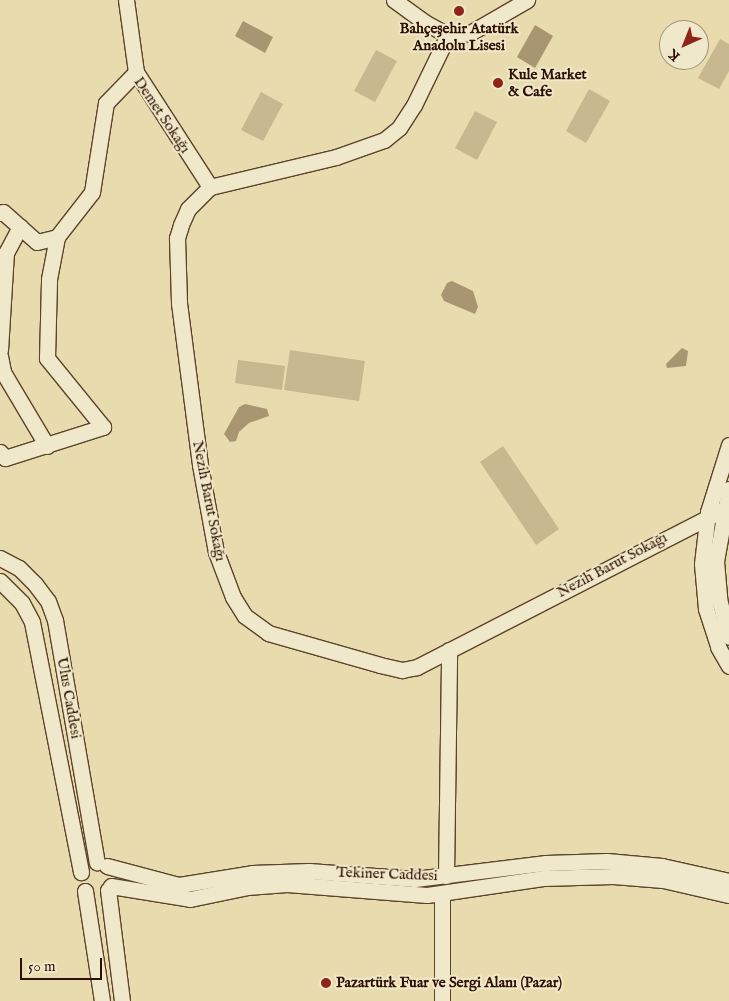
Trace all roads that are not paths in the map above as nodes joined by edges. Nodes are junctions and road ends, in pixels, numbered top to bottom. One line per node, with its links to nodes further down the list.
1 (126, 0): 5 (street)
2 (394, 0): 4 (street)
3 (527, 0): 4 (street)
4 (448, 35): 6 (street)
5 (136, 72): 6 (street, Demet Sokağı); 9 (street, Demet Sokağı)
6 (210, 187): 21 (street, Nezih Barut Sokağı)
7 (0, 213): 8 (street)
8 (20, 227): 9 (street); 10 (street)
9 (58, 237): 13 (street, Demet Sokağı)
10 (0, 350)
11 (0, 356): 13 (street)
12 (729, 445): 17 (street)
13 (47, 446): 14 (street, Demet Sokağı)
14 (0, 452)
15 (729, 489): 16 (street)
16 (724, 509): 17 (street, Nezih Barut Sokağı); 20 (street)
17 (708, 515): 21 (street, Nezih Barut Sokağı); 22 (street)
18 (0, 558): 23 (street, Ulus Caddesi)
19 (0, 581): 24 (street, Ulus Caddesi)
20 (729, 637)
21 (449, 650): 25 (street)
22 (729, 666)
23 (102, 864): 24 (street); 25 (street, Tekiner Caddesi); 27 (street, Ulus Caddesi)
24 (81, 872): 28 (street, Ulus Caddesi)
25 (446, 876): 26 (street, Tekiner Caddesi)
26 (729, 881)
27 (110, 888): 28 (street); 29 (street, Tekiner Caddesi); 32 (street, Ulus Caddesi)
28 (85, 891): 31 (street, Ulus Caddesi)
29 (442, 893): 30 (street, Tekiner Caddesi); 33 (street)
30 (729, 895)
31 (102, 1001)
32 (122, 1001)
33 (442, 1001)

